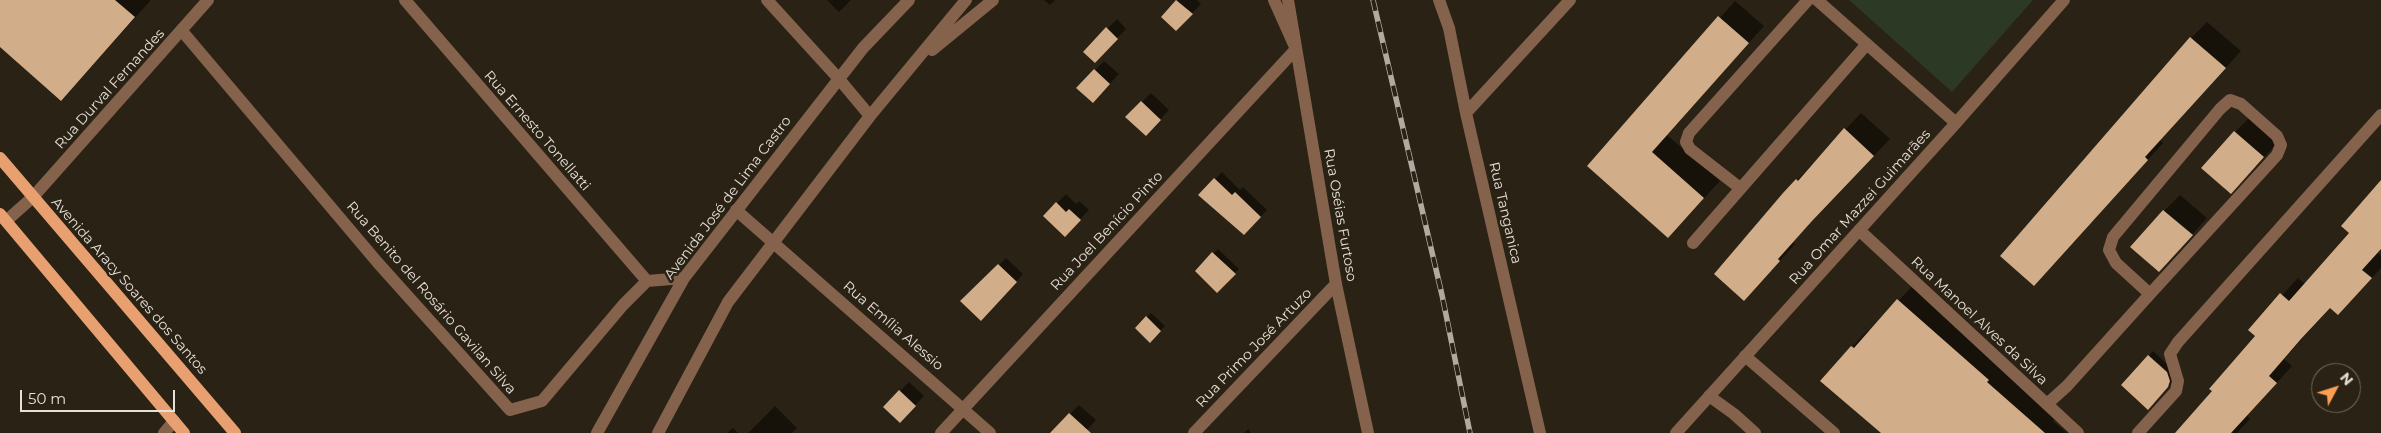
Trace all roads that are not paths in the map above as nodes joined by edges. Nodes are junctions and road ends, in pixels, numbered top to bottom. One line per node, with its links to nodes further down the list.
1 (208, 0): 17 (street, Rua Durval Fernandes)
2 (405, 0): 36 (street, Rua Ernesto Tonellatti)
3 (767, 0): 22 (street)
4 (898, 0): 19 (street)
5 (909, 0): 19 (street, Avenida José de Lima Castro)
6 (966, 0): 21 (street)
7 (992, 0): 21 (street)
8 (1274, 0): 20 (street)
9 (1288, 0): 20 (street, Rua Oséias Furtoso)
10 (1439, 0): 16 (street, Rua Tanganica)
11 (1446, 0): 16 (street)
12 (1570, 0): 23 (street)
13 (1808, 0): 28 (street)
14 (1817, 0): 18 (street)
15 (2064, 0): 26 (street, Rua Omar Mazzei Guimarães)
16 (1449, 28): 23 (street, Rua Tanganica)
17 (182, 31): 29 (street, Rua Durval Fernandes); 36 (street, Rua Benito del Rosário Gavilan Silva)
18 (1867, 44): 26 (street); 28 (street)
19 (863, 48): 22 (street, Avenida José de Lima Castro)
20 (1296, 49): 37 (street, Rua Oséias Furtoso); 42 (street, Rua Joel Benício Pinto)
21 (913, 66): 25 (street)
22 (839, 79): 25 (street); 30 (street, Avenida José de Lima Castro)
23 (1466, 113): 54 (street, Rua Tanganica)
24 (2381, 115): 58 (street)
25 (870, 116): 33 (street)
26 (1956, 124): 32 (street, Rua Omar Mazzei Guimarães)
27 (0, 158): 29 (main road, Avenida Aracy Soares dos Santos)
28 (1740, 188): 34 (street)
29 (33, 198): 31 (street, Rua Durval Fernandes); 47 (main road, Avenida Aracy Soares dos Santos)
30 (736, 210): 33 (street, Rua Emília Alessio); 35 (street, Avenida José de Lima Castro)
31 (3, 217): 43 (main road)
32 (1859, 230): 39 (street, Rua Omar Mazzei Guimarães); 41 (street, Rua Manoel Alves da Silva)
33 (775, 242): 42 (street, Rua Emília Alessio); 49 (street)
34 (1693, 243)
35 (684, 278): 36 (street); 48 (street, Avenida José de Lima Castro)
36 (647, 281)
37 (1336, 284): 52 (street, Rua Primo José Artuzo); 53 (street, Rua Oséias Furtoso)
38 (2150, 294): 38 (street); 41 (street)
39 (1745, 356): 40 (street, Rua Omar Mazzei Guimarães); 44 (street)
40 (1709, 396): 55 (street, Rua Omar Mazzei Guimarães); 56 (street)
41 (2047, 404): 57 (street, Rua Manoel Alves da Silva)
42 (963, 408): 50 (street, Rua Joel Benício Pinto); 51 (street, Rua Emília Alessio)
43 (174, 421): 45 (street); 46 (main road)
44 (1830, 432)
45 (164, 433)
46 (184, 433)
47 (236, 433)
48 (597, 433)
49 (658, 433)
50 (940, 433)
51 (990, 433)
52 (1194, 433)
53 (1368, 433)
54 (1540, 433)
55 (1676, 433)
56 (1755, 433)
57 (2078, 433)
58 (2138, 433)

